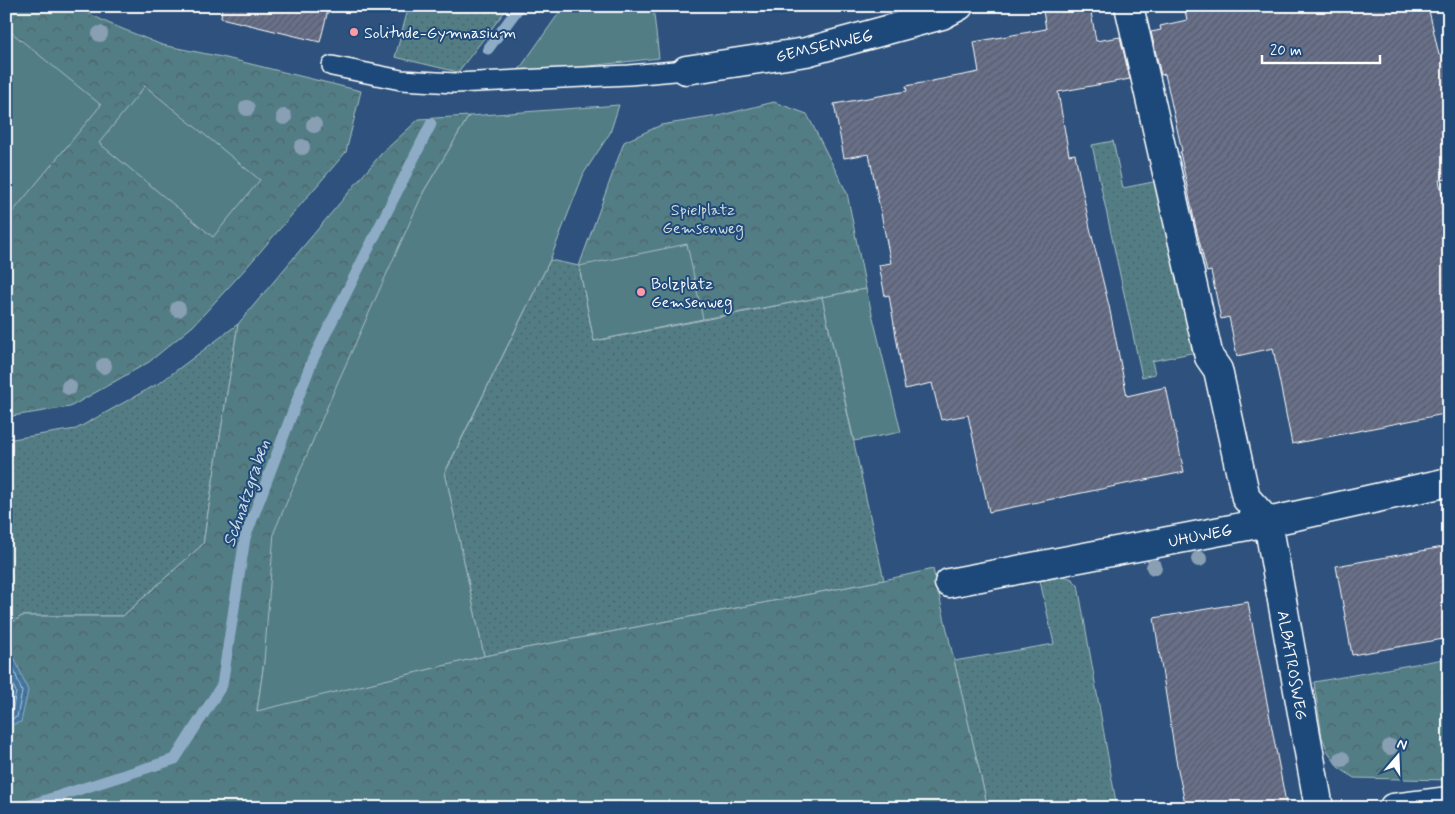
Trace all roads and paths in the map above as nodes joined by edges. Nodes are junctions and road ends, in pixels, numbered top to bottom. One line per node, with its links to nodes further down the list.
1 (959, 6): 4 (street, GEMSENWEG)
2 (1129, 6): 6 (street)
3 (332, 66): 4 (lane)
4 (686, 70)
5 (1449, 482): 6 (street, UHUWEG)
6 (1268, 522): 7 (street, UHUWEG); 9 (street, ALBATROSWEG)
7 (949, 583)
8 (1449, 801): 10 (street)
9 (1319, 808)
10 (1392, 808)

